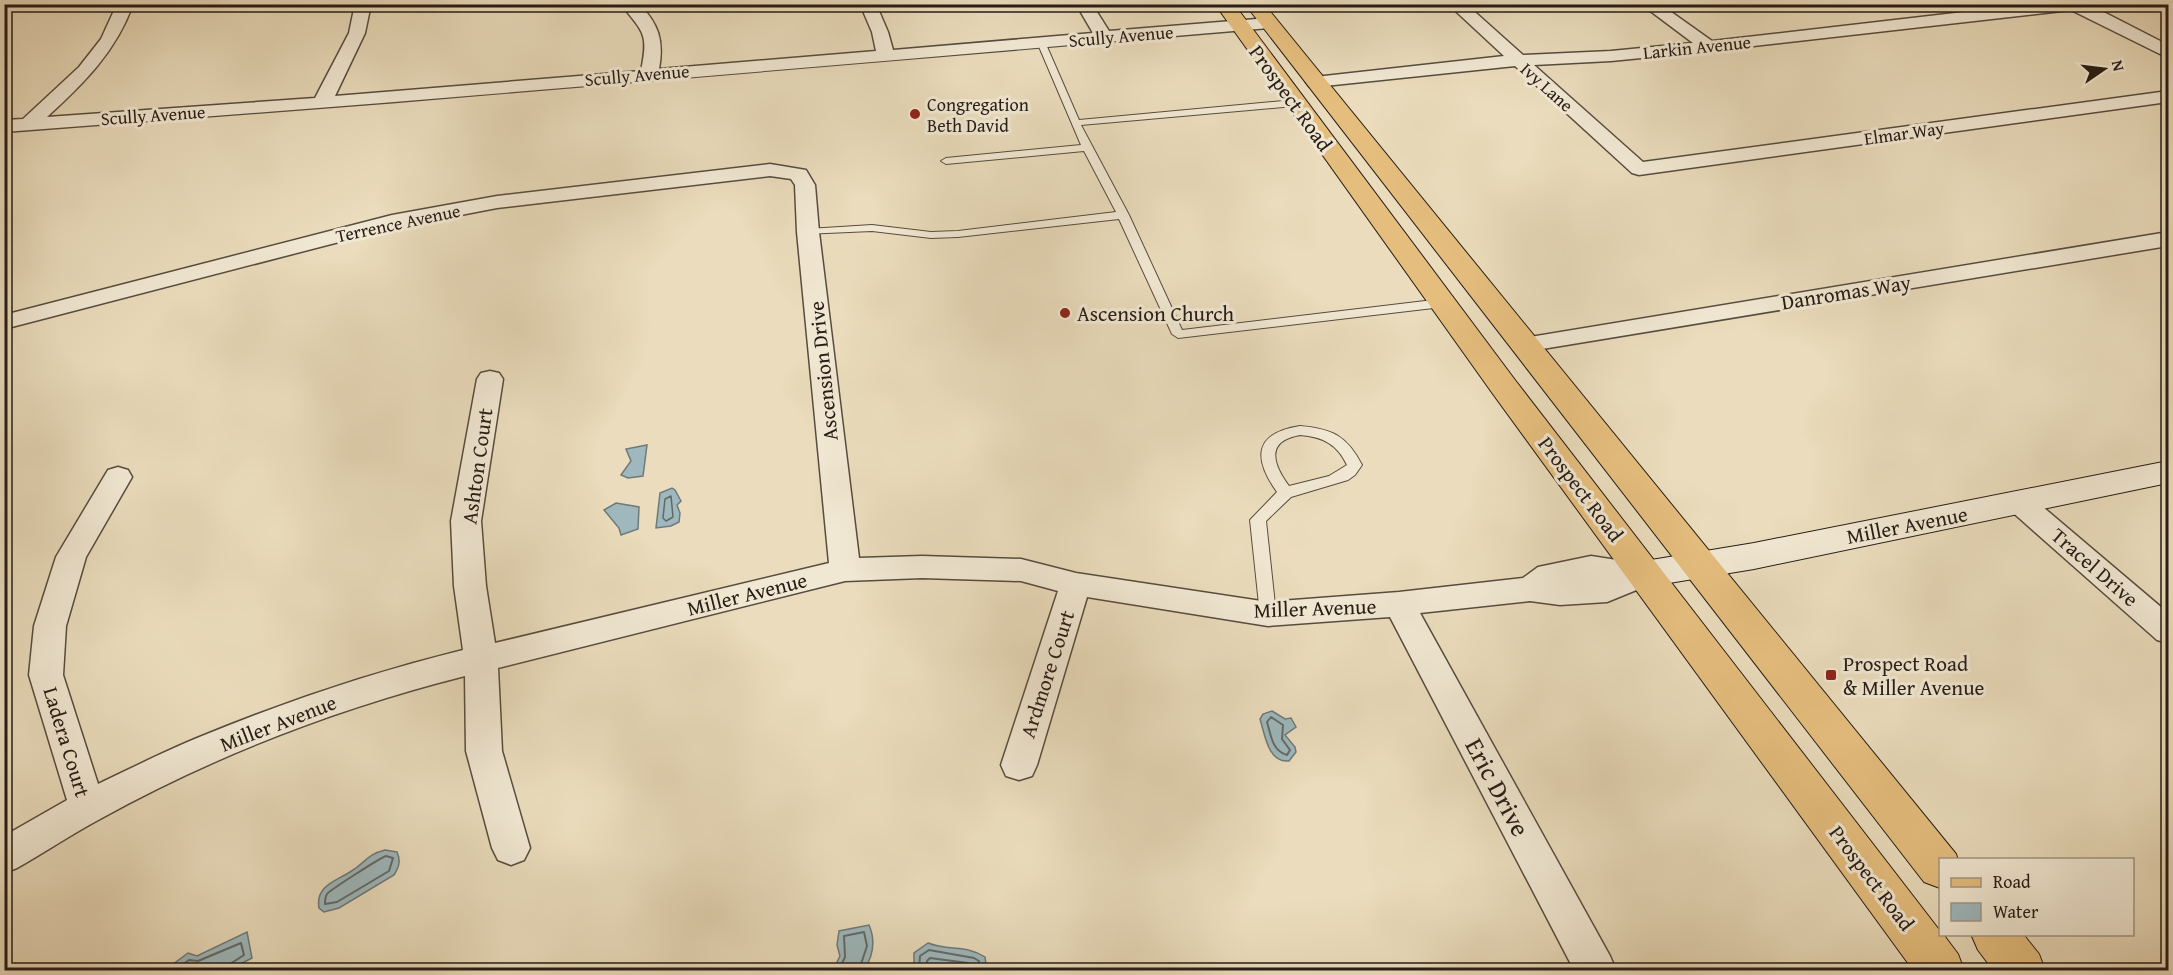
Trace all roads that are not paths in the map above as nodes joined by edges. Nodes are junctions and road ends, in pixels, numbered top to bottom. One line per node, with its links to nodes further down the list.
1 (124, 4): 26 (street)
2 (363, 4): 23 (street)
3 (629, 4): 20 (street)
4 (868, 4): 18 (street)
5 (1084, 4): 14 (street)
6 (1224, 4): 13 (main road, Prospect Road)
7 (1254, 4): 12 (main road, Prospect Road)
8 (1456, 4): 19 (street, Ivy Lane)
9 (1649, 4): 16 (street)
10 (2080, 4): 11 (street, Larkin Avenue)
11 (2074, 5): 16 (street, Larkin Avenue); 17 (street)
12 (1269, 23): 13 (street, Scully Avenue); 21 (main road, Prospect Road)
13 (1239, 26): 14 (street, Scully Avenue); 24 (main road, Prospect Road)
14 (1104, 37): 15 (street, Scully Avenue)
15 (1041, 42): 18 (street, Scully Avenue); 25 (lane)
16 (1709, 46): 19 (street, Larkin Avenue)
17 (2169, 51)
18 (885, 54): 20 (street, Scully Avenue)
19 (1517, 60): 21 (street, Larkin Avenue); 30 (street, Ivy Lane)
20 (649, 74): 23 (street, Scully Avenue)
21 (1314, 82): 37 (main road, Prospect Road)
22 (2169, 96): 30 (street, Elmar Way)
23 (322, 103): 26 (street, Scully Avenue)
24 (1294, 103): 25 (lane); 35 (main road, Prospect Road)
25 (1075, 123): 28 (lane)
26 (29, 124): 27 (street, Scully Avenue)
27 (4, 126)
28 (1088, 147): 29 (lane); 32 (lane)
29 (946, 161)
30 (1639, 169)
31 (799, 174): 33 (street, Ascension Drive); 36 (street, Terrence Avenue)
32 (1123, 215): 33 (lane); 35 (lane)
33 (808, 232): 44 (street, Ascension Drive)
34 (2169, 239): 37 (street, Danromas Way)
35 (1442, 303): 45 (main road, Prospect Road)
36 (4, 322)
37 (1524, 345): 43 (main road, Prospect Road)
38 (490, 379): 50 (street, Ashton Court)
39 (2169, 472): 42 (main road, Miller Avenue)
40 (118, 477): 52 (street, Ladera Court)
41 (1286, 494): 41 (lane); 48 (lane)
42 (2020, 503): 43 (main road, Miller Avenue); 49 (street, Tracel Drive)
43 (1699, 565): 45 (main road, Miller Avenue); 55 (main road, Prospect Road)
44 (845, 570): 46 (street, Miller Avenue); 50 (street, Miller Avenue)
45 (1645, 574): 47 (street, Miller Avenue); 58 (main road, Prospect Road)
46 (1076, 584): 48 (street, Miller Avenue); 51 (street, Ardmore Court)
47 (1399, 604): 48 (street, Miller Avenue); 57 (street, Eric Drive)
48 (1268, 614)
49 (2169, 631)
50 (481, 659): 52 (street, Miller Avenue); 53 (street, Ashton Court)
51 (1018, 765)
52 (87, 807): 54 (street, Miller Avenue)
53 (512, 848)
54 (4, 856)
55 (1939, 865)
56 (1996, 936): 59 (main road)
57 (1596, 970)
58 (1941, 970)
59 (2022, 970)

